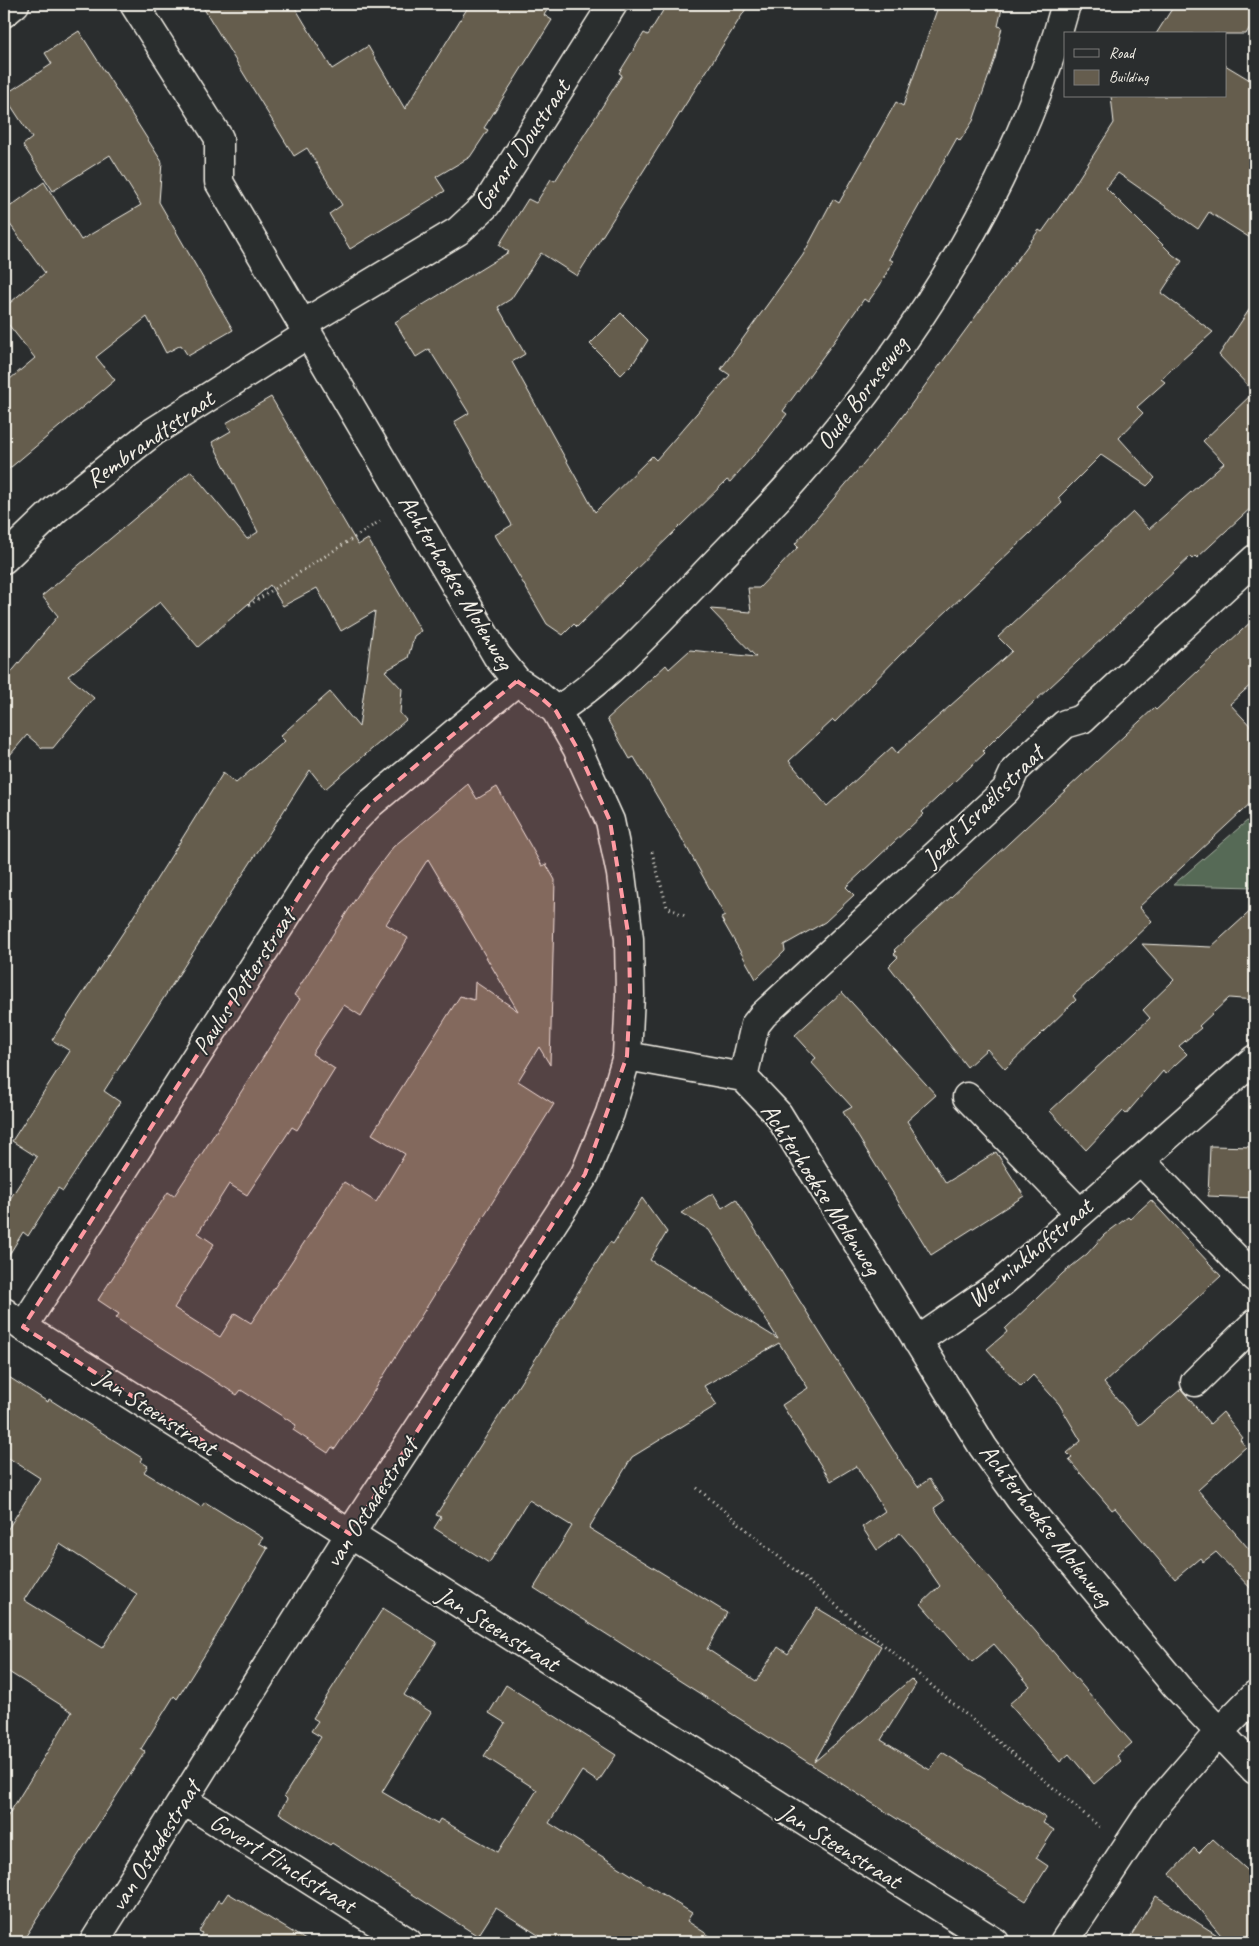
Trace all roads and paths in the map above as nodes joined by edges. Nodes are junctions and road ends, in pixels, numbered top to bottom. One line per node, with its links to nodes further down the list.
1 (16, 4): 5 (street)
2 (134, 4): 6 (street, Achterhoekse Molenweg)
3 (613, 4): 6 (street, Gerard Doustraat)
4 (1066, 4): 12 (street, Oude Bornseweg)
5 (4, 13)
6 (305, 329): 7 (street, Achterhoekse Molenweg); 8 (street, Rembrandtstraat)
7 (408, 503): 10 (path); 11 (street, Achterhoekse Molenweg)
8 (4, 559)
9 (1255, 559): 15 (street, Jozef Israëlsstraat)
10 (249, 605)
11 (517, 681): 12 (street, Achterhoekse Molenweg); 20 (street, Paulus Potterstraat)
12 (556, 711): 13 (street, Achterhoekse Molenweg)
13 (627, 1056): 15 (street); 25 (street, van Ostadestraat)
14 (1255, 1059): 17 (street, Werninkhofstraat)
15 (743, 1077): 22 (street, Achterhoekse Molenweg)
16 (967, 1097): 18 (street)
17 (1141, 1161): 18 (street, Werninkhofstraat); 19 (street)
18 (1079, 1212): 22 (street, Werninkhofstraat)
19 (1255, 1278)
20 (14, 1319): 25 (street, Jan Steenstraat)
21 (1255, 1323): 23 (street)
22 (917, 1341): 27 (street, Achterhoekse Molenweg)
23 (1195, 1382)
24 (697, 1488): 30 (path)
25 (350, 1534): 29 (street, van Ostadestraat); 33 (street, Jan Steenstraat)
26 (1255, 1695): 27 (street)
27 (1218, 1732): 28 (street, Achterhoekse Molenweg); 30 (street)
28 (1255, 1770)
29 (184, 1800): 31 (street, van Ostadestraat); 32 (street, Govert Flinckstraat)
30 (1126, 1850): 34 (street)
31 (94, 1942)
32 (408, 1942)
33 (995, 1942)
34 (1064, 1942)

